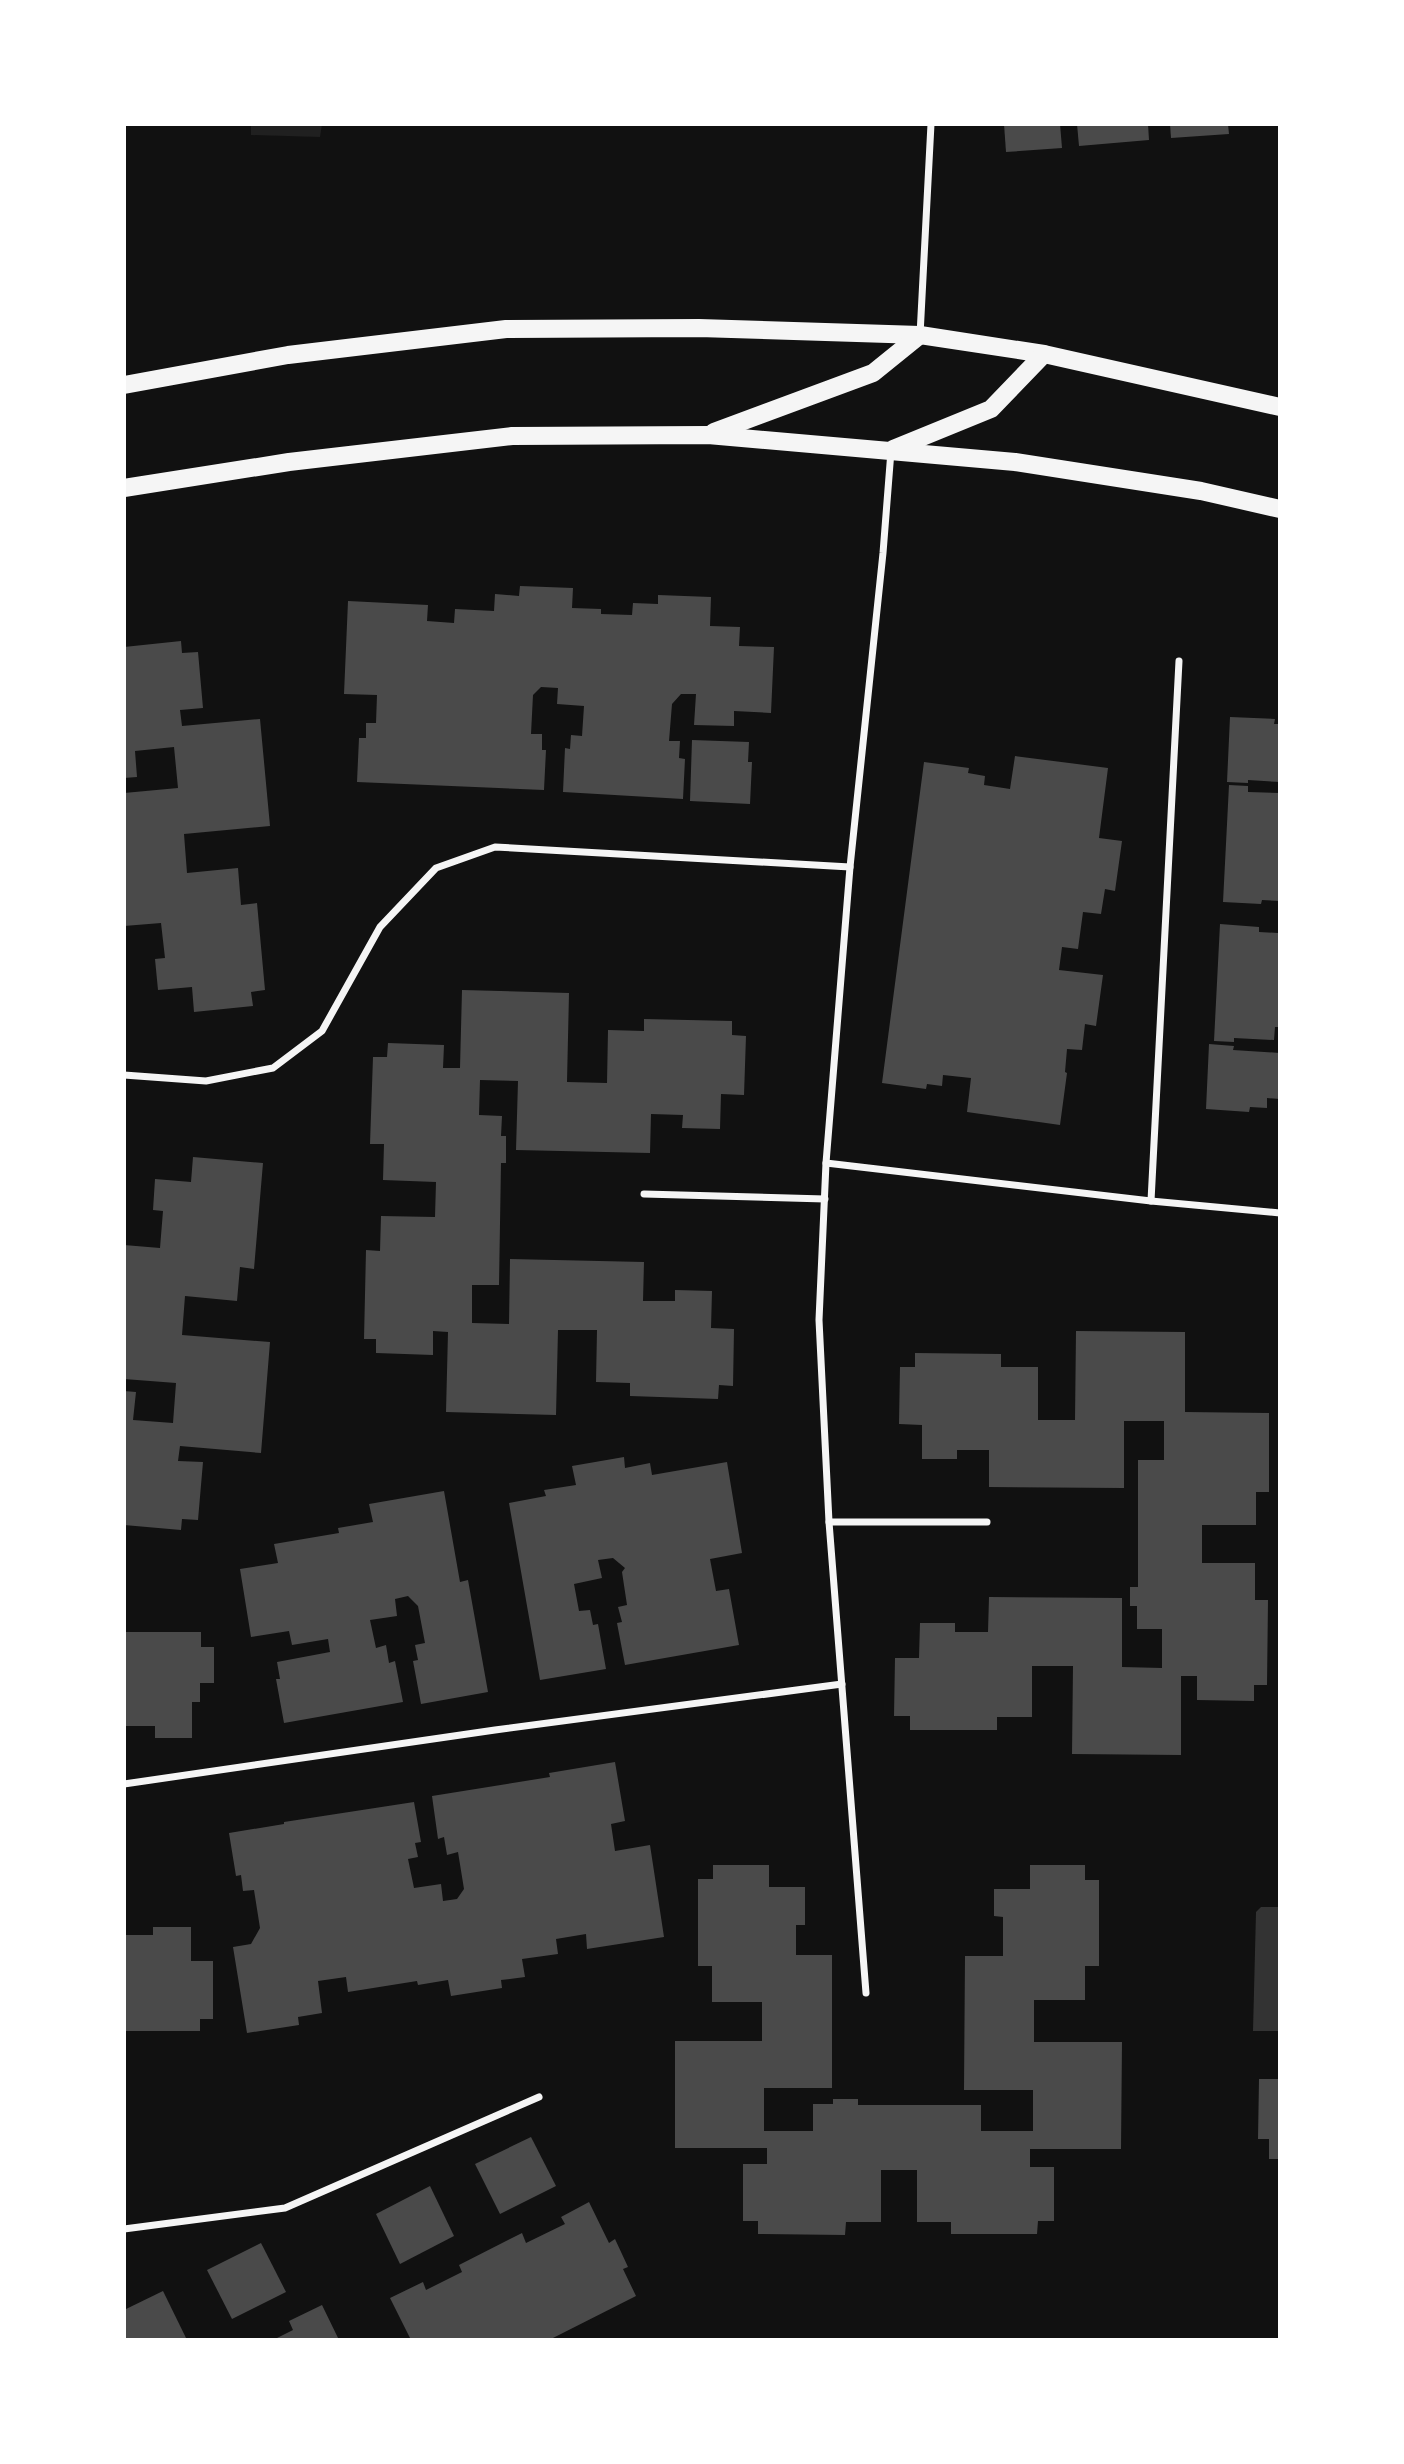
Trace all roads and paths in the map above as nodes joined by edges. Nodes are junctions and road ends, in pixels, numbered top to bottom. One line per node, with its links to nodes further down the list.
1 (931, 124): 2 (street)
2 (920, 335): 3 (main road); 4 (main road); 6 (main road)
3 (1044, 354): 5 (main road); 7 (main road)
4 (124, 385)
5 (1280, 407)
6 (708, 435): 7 (main road); 8 (main road)
7 (891, 450): 9 (main road); 11 (street)
8 (124, 488)
9 (1280, 509)
10 (1179, 661): 16 (street)
11 (850, 867): 12 (street); 13 (street)
12 (124, 1075)
13 (827, 1163): 15 (street); 16 (street)
14 (645, 1194): 15 (street)
15 (825, 1199): 18 (street)
16 (1151, 1201): 17 (street)
17 (1280, 1213)
18 (829, 1522): 19 (street); 20 (street)
19 (987, 1522)
20 (842, 1684): 21 (street); 22 (street)
21 (124, 1784)
22 (866, 1993)
23 (538, 2097): 24 (street)
24 (124, 2229)

